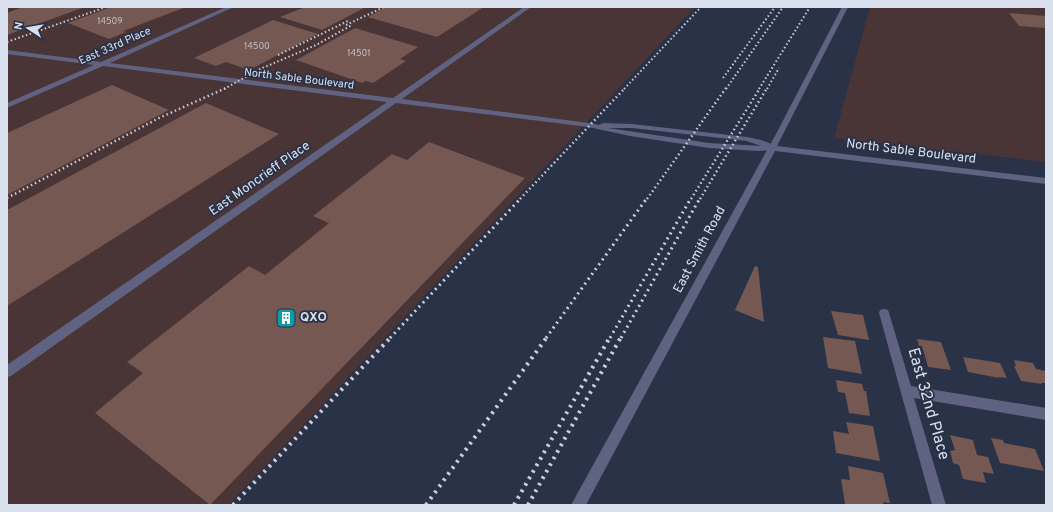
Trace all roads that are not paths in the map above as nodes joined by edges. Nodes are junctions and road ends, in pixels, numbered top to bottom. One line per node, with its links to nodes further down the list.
1 (231, 7): 5 (street, East 33rd Place)
2 (528, 7): 6 (street, East Moncrieff Place)
3 (845, 7): 8 (street, East Smith Road)
4 (7, 52): 5 (street, North Sable Boulevard)
5 (103, 64): 6 (street, North Sable Boulevard); 7 (street, East 33rd Place)
6 (393, 101): 8 (street, North Sable Boulevard); 11 (street, East Moncrieff Place)
7 (7, 106)
8 (772, 148): 9 (street, North Sable Boulevard); 14 (street, East Smith Road)
9 (1046, 181)
10 (884, 313): 12 (street, East 32nd Place)
11 (7, 372)
12 (906, 391): 13 (street); 15 (street, East 32nd Place)
13 (1046, 414)
14 (578, 505)
15 (939, 505)

